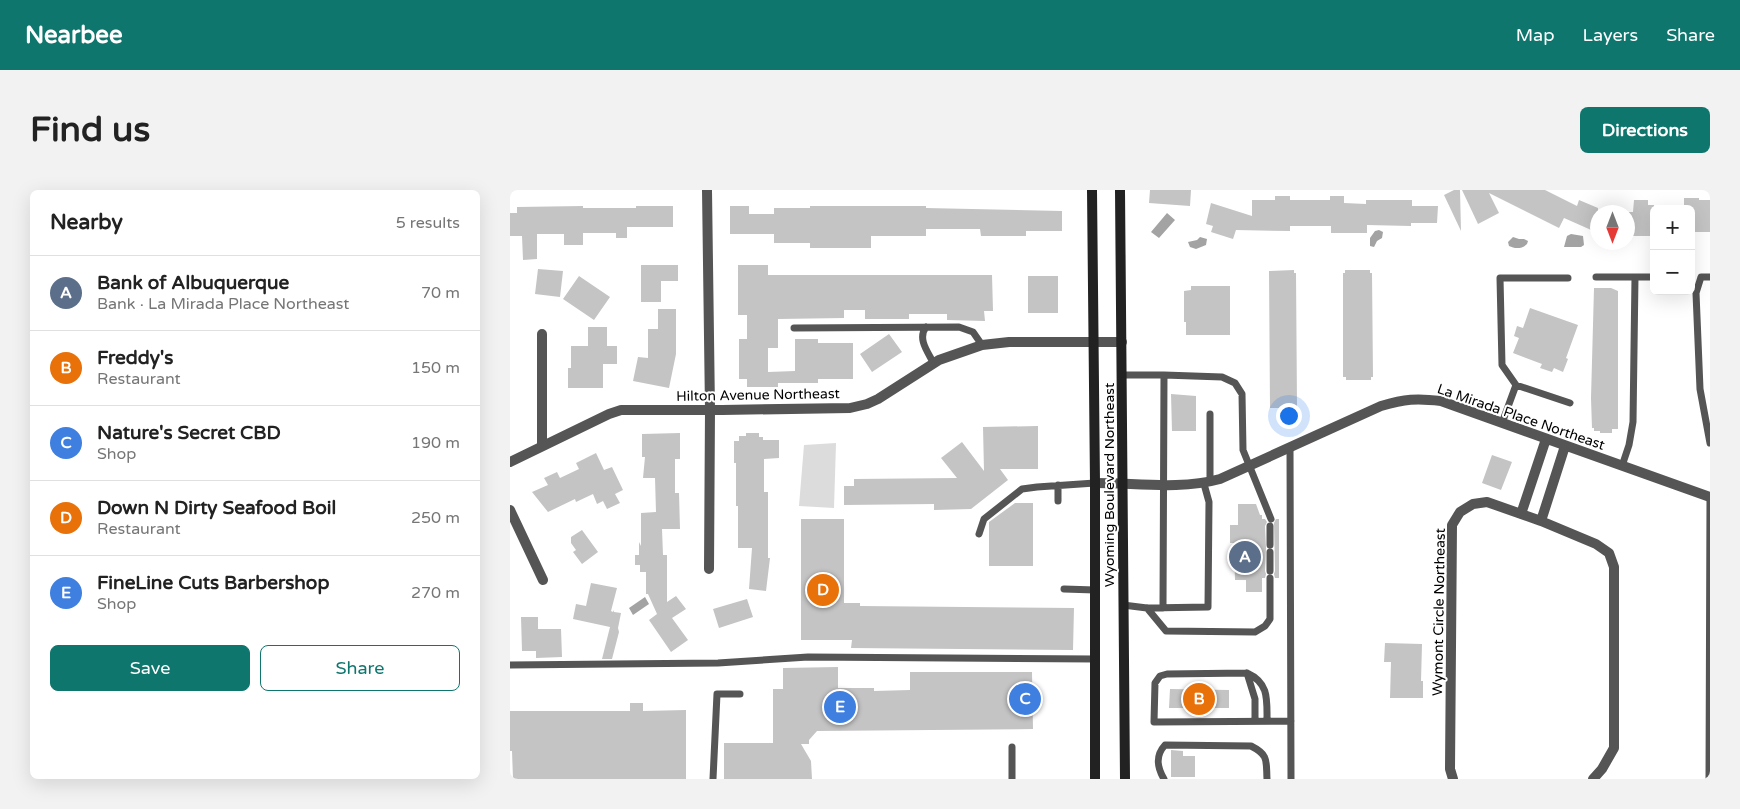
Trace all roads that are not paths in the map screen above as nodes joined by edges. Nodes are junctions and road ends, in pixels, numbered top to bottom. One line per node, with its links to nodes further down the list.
1 (707, 190): 20 (street)
2 (1092, 190): 12 (main road, Wyoming Boulevard Northeast)
3 (1120, 190): 13 (main road, Wyoming Boulevard Northeast)
4 (1596, 277): 5 (lane)
5 (1634, 277): 6 (lane); 30 (lane)
6 (1650, 277)
7 (1710, 277): 24 (lane)
8 (1568, 278): 18 (lane)
9 (926, 327): 10 (lane); 14 (lane); 15 (lane)
10 (794, 328)
11 (542, 334): 25 (street)
12 (1093, 342): 13 (street, Hilton Avenue Northeast); 14 (street, Hilton Avenue Northeast); 31 (main road, Wyoming Boulevard Northeast)
13 (1122, 342): 16 (main road, Wyoming Boulevard Northeast)
14 (982, 345): 15 (street, Hilton Avenue Northeast)
15 (934, 364): 20 (street, Hilton Avenue Northeast)
16 (1122, 375): 17 (lane); 32 (main road, Wyoming Boulevard Northeast)
17 (1164, 375): 29 (lane); 35 (lane)
18 (1516, 385): 19 (lane); 22 (lane)
19 (1570, 403)
20 (710, 410): 25 (street, Hilton Avenue Northeast); 42 (street)
21 (1210, 414): 33 (lane)
22 (1502, 423): 23 (street, La Mirada Place Northeast); 27 (street, La Mirada Place Northeast)
23 (1546, 439): 26 (street, La Mirada Place Northeast); 39 (street)
24 (1710, 443)
25 (542, 446): 28 (street, Hilton Avenue Northeast)
26 (1565, 446): 30 (street, La Mirada Place Northeast); 40 (street)
27 (1290, 447): 29 (street, La Mirada Place Northeast); 55 (lane)
28 (510, 462)
29 (1248, 466): 33 (street, La Mirada Place Northeast); 47 (lane)
30 (1622, 466): 36 (street, La Mirada Place Northeast)
31 (1095, 483): 32 (street, La Mirada Place Northeast); 34 (lane); 45 (main road, Wyoming Boulevard Northeast)
32 (1122, 483): 35 (street, La Mirada Place Northeast); 46 (main road, Wyoming Boulevard Northeast)
33 (1207, 483): 35 (street, La Mirada Place Northeast); 48 (lane)
34 (1058, 485): 37 (lane); 41 (lane)
35 (1162, 485): 48 (lane)
36 (1710, 499): 57 (lane)
37 (1058, 501)
38 (510, 510): 43 (street)
39 (1521, 514): 40 (street, Wymont Circle Northeast); 65 (street, Wymont Circle Northeast)
40 (1541, 521): 66 (street, Wymont Circle Northeast)
41 (978, 534)
42 (709, 569)
43 (543, 580)
44 (1064, 589): 45 (lane)
45 (1095, 590): 49 (main road, Wyoming Boulevard Northeast)
46 (1123, 605): 47 (lane); 61 (main road, Wyoming Boulevard Northeast)
47 (1147, 608): 48 (lane)
48 (1162, 608)
49 (1095, 659): 50 (lane); 60 (main road, Wyoming Boulevard Northeast)
50 (510, 664)
51 (1247, 673): 53 (lane); 53 (lane); 54 (lane)
52 (740, 694): 58 (lane)
53 (1256, 721): 54 (lane)
54 (1267, 721): 55 (lane)
55 (1291, 721): 64 (lane)
56 (1012, 747): 59 (lane)
57 (1709, 747): 67 (lane)
58 (713, 779)
59 (1012, 779)
60 (1094, 779)
61 (1125, 779)
62 (1164, 779): 63 (lane)
63 (1267, 779)
64 (1292, 779)
65 (1453, 779)
66 (1593, 779)
67 (1708, 779)

